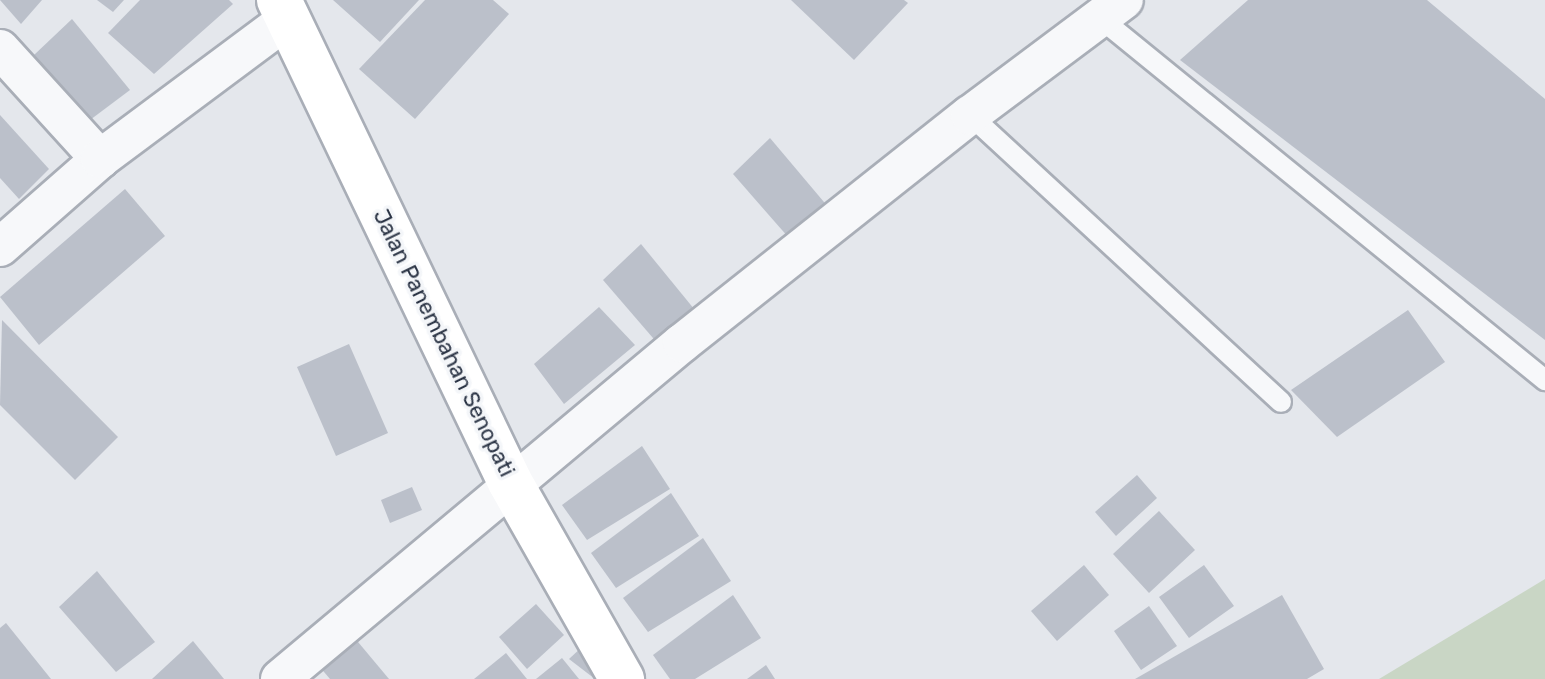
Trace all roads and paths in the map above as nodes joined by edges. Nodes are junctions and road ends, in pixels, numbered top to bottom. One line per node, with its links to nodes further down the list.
1 (1112, 9): 4 (street); 7 (lane)
2 (284, 10): 5 (street); 9 (main road, Jalan Panembahan Senopati)
3 (0, 49): 5 (street)
4 (970, 115): 8 (lane); 9 (street)
5 (100, 159): 6 (street)
6 (0, 247)
7 (1545, 380)
8 (1281, 402)
9 (510, 482): 10 (street); 11 (main road, Jalan Panembahan Senopati)
10 (280, 679)
11 (622, 679)

